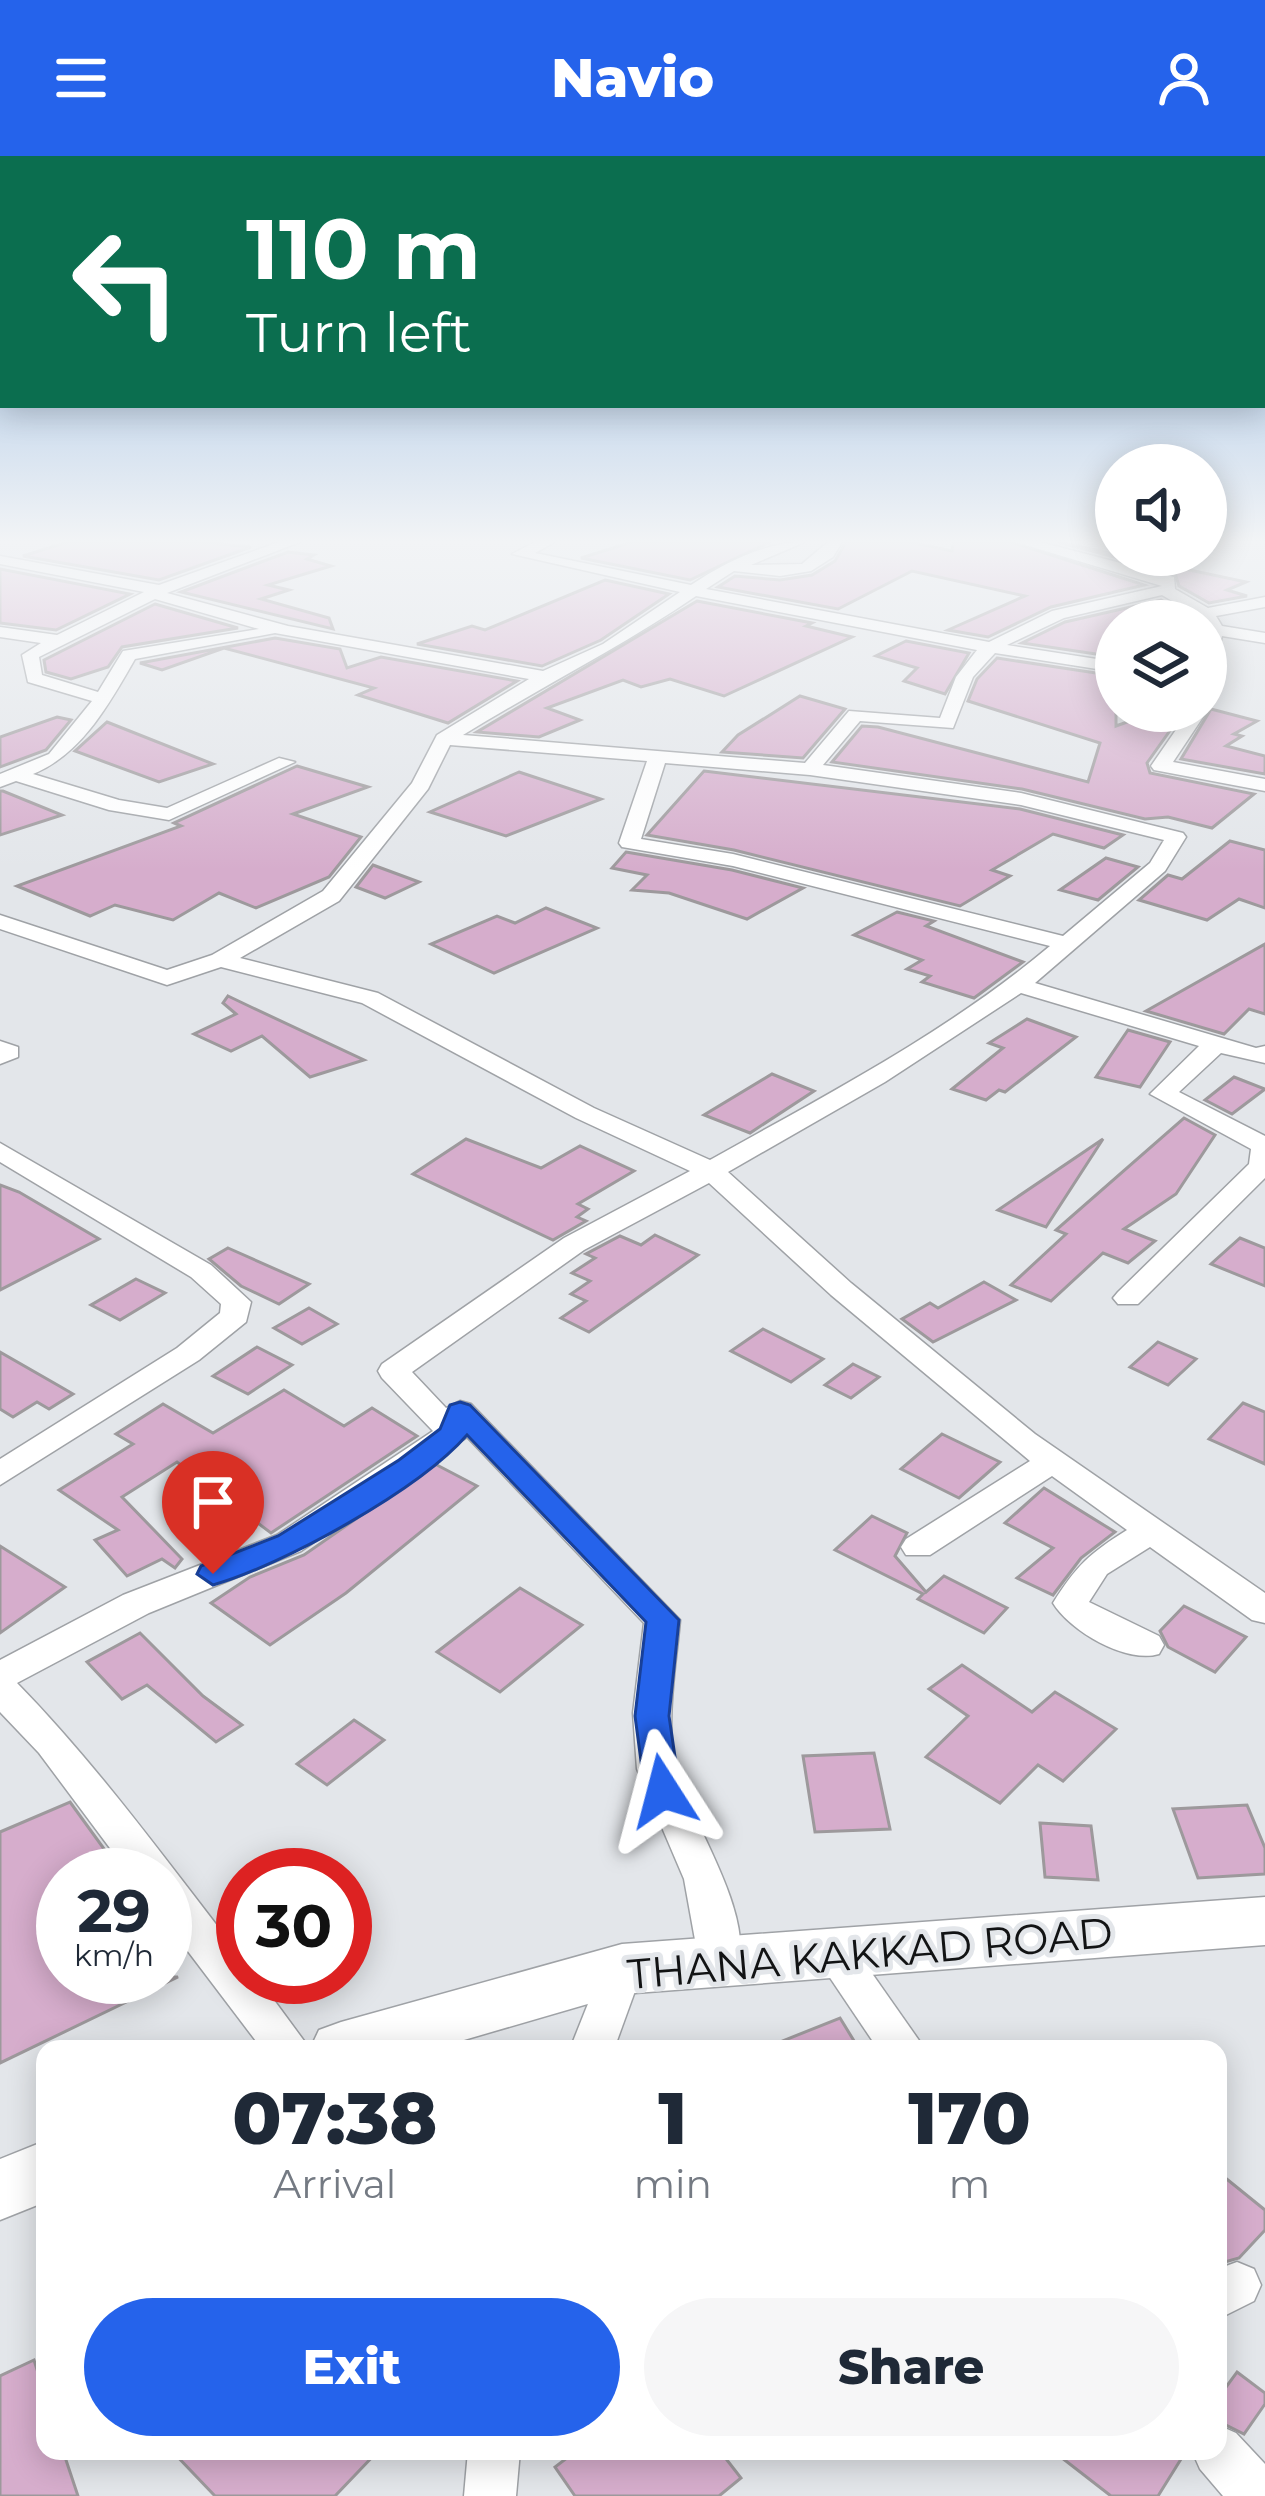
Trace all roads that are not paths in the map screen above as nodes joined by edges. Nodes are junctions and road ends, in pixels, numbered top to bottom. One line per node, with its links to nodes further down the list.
1 (41, 651): 9 (street)
2 (152, 651): 9 (street)
3 (404, 651): 8 (street)
4 (602, 651): 8 (street)
5 (988, 651): 14 (street)
6 (1028, 651): 7 (street)
7 (1095, 663)
8 (545, 677): 11 (street)
9 (104, 699): 15 (street)
10 (1184, 732): 16 (street)
11 (444, 739): 12 (street); 19 (street)
12 (657, 759): 14 (street); 18 (street)
13 (286, 762): 15 (street)
14 (810, 769): 18 (street)
15 (8, 778)
16 (1265, 785)
17 (0, 922): 19 (street)
18 (1065, 943): 20 (street)
19 (220, 960): 25 (street)
20 (1018, 985): 21 (street); 25 (street)
21 (1213, 1047): 22 (street); 23 (street)
22 (1265, 1053)
23 (1265, 1147): 26 (street)
24 (0, 1151): 29 (street)
25 (711, 1171): 27 (street); 28 (street)
26 (1128, 1298)
27 (453, 1433): 34 (street); 40 (street)
28 (1053, 1461): 30 (street); 31 (street)
29 (0, 1474)
30 (1154, 1529): 32 (street); 33 (street)
31 (918, 1547)
32 (1265, 1611)
33 (1146, 1645)
34 (0, 1676)
35 (0, 1689): 36 (street)
36 (132, 1848)
37 (1265, 1921): 39 (main road, THANA KAKKAD ROAD)
38 (192, 1925): 42 (street)
39 (835, 1954): 40 (main road, THANA KAKKAD ROAD); 45 (street)
40 (719, 1962): 41 (main road, THANA KAKKAD ROAD)
41 (622, 1969): 43 (main road, THANA KAKKAD ROAD); 44 (street)
42 (281, 2040)
43 (373, 2040)
44 (595, 2040)
45 (897, 2040)
46 (36, 2174): 47 (main road)
47 (0, 2190)
48 (493, 2460): 50 (street)
49 (1226, 2460): 51 (street)
50 (490, 2496)
51 (1259, 2496)

